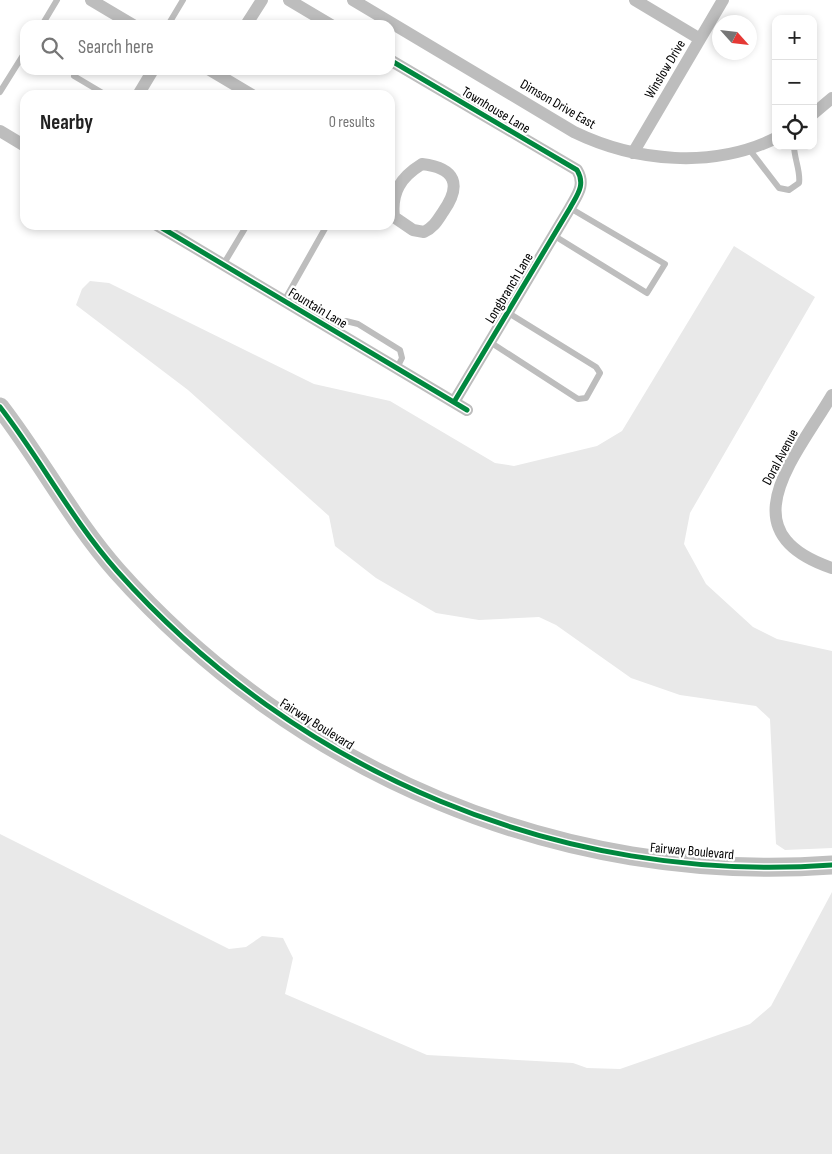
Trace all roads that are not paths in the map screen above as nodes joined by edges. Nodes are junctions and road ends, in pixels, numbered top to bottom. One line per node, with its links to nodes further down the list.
1 (57, 0): 9 (lane)
2 (91, 0): 10 (street)
3 (183, 0): 11 (lane)
4 (262, 0): 12 (street)
5 (289, 0): 13 (street)
6 (353, 0): 14 (street, Dimson Drive East)
7 (634, 0): 16 (street)
8 (724, 0): 16 (street, Winslow Drive)
9 (45, 20)
10 (125, 20)
11 (171, 20)
12 (249, 20)
13 (323, 20)
14 (386, 20)
15 (395, 25): 33 (street, Dimson Drive East)
16 (700, 39): 33 (street, Winslow Drive)
17 (20, 60): 25 (lane)
18 (395, 63): 35 (street, Townhouse Lane)
19 (150, 75): 23 (street)
20 (221, 75): 24 (street)
21 (74, 76): 22 (lane)
22 (98, 90)
23 (141, 90)
24 (244, 90)
25 (0, 92)
26 (832, 98): 27 (street)
27 (817, 111)
28 (0, 131): 30 (street)
29 (772, 139): 31 (street, Dimson Drive East)
30 (20, 143)
31 (749, 149): 32 (lane); 33 (street, Dimson Drive East)
32 (794, 150)
33 (633, 153)
34 (395, 180): 37 (street)
35 (582, 185): 36 (street, Longbranch Lane)
36 (570, 208): 41 (street, Longbranch Lane); 41 (lane)
37 (395, 218)
38 (165, 230): 42 (street, Fountain Lane)
39 (244, 230): 42 (lane)
40 (324, 230): 43 (lane)
41 (553, 235): 44 (street, Longbranch Lane)
42 (223, 264): 43 (street, Fountain Lane)
43 (284, 301): 45 (street, Fountain Lane)
44 (507, 312): 46 (street, Longbranch Lane); 46 (lane)
45 (336, 332): 47 (street, Fountain Lane); 47 (lane)
46 (490, 342): 49 (street, Longbranch Lane)
47 (397, 368): 49 (street, Fountain Lane)
48 (832, 395): 52 (street, Doral Avenue)
49 (454, 402): 51 (street, Fountain Lane)
50 (0, 407): 53 (street, Fairway Boulevard)
51 (467, 410)
52 (832, 568)
53 (832, 865)

